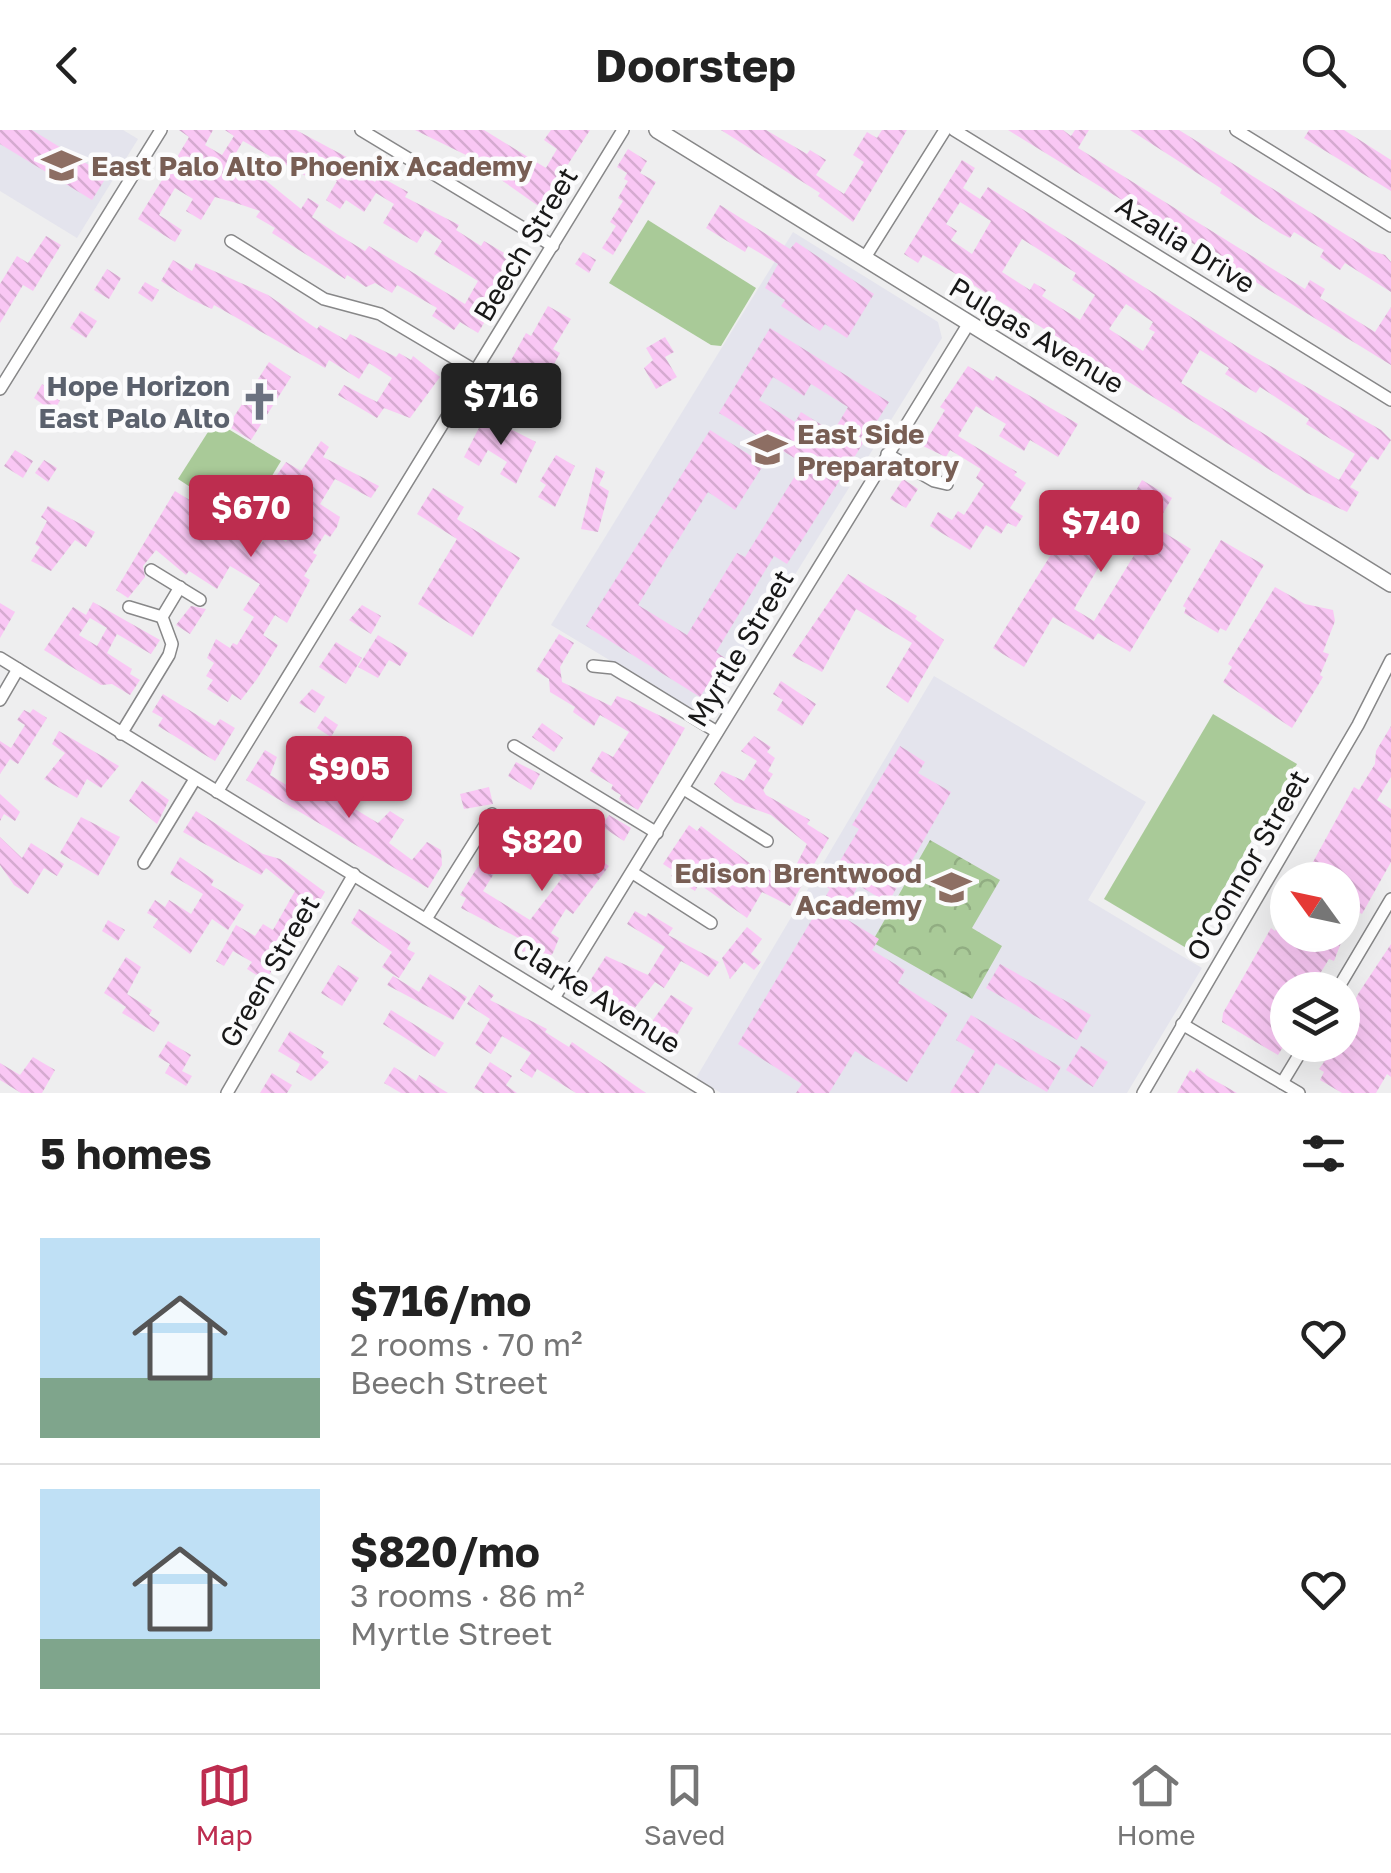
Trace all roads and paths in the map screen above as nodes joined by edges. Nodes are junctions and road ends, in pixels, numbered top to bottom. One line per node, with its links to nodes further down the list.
1 (161, 130): 14 (street)
2 (361, 130): 10 (street)
3 (624, 130): 10 (street, Beech Street)
4 (657, 130): 11 (street, Pulgas Avenue)
5 (945, 130): 11 (street)
6 (954, 130): 15 (street, Azalia Drive)
7 (1236, 130): 8 (street)
8 (1391, 226)
9 (231, 241): 13 (street)
10 (553, 246): 13 (street, Beech Street)
11 (864, 259): 12 (street, Pulgas Avenue)
12 (968, 324): 16 (street, Myrtle Street); 19 (street, Pulgas Avenue)
13 (476, 371): 34 (street, Beech Street)
14 (0, 389)
15 (1391, 400)
16 (887, 454): 17 (street); 29 (street, Myrtle Street)
17 (947, 484)
18 (151, 570): 20 (street)
19 (1391, 584)
20 (180, 587): 21 (street); 23 (street)
21 (200, 600)
22 (128, 607): 23 (street)
23 (162, 618): 30 (street)
24 (0, 658): 27 (street, Clarke Avenue)
25 (1391, 660): 46 (street, O'Connor Street)
26 (593, 666): 29 (street)
27 (18, 669): 28 (street); 30 (street, Clarke Avenue)
28 (0, 700)
29 (718, 732): 33 (street, Myrtle Street)
30 (121, 734): 32 (street, Clarke Avenue)
31 (514, 746): 36 (street)
32 (195, 780): 34 (street, Clarke Avenue); 38 (street)
33 (684, 789): 36 (street, Myrtle Street); 37 (street)
34 (217, 792): 40 (street, Clarke Avenue)
35 (492, 814): 42 (street)
36 (657, 833): 39 (street, Myrtle Street)
37 (767, 841)
38 (144, 863)
39 (633, 873): 43 (street); 45 (street, Myrtle Street)
40 (354, 874): 42 (street, Clarke Avenue); 50 (street, Green Street)
41 (1391, 899): 44 (street)
42 (426, 919): 45 (street, Clarke Avenue)
43 (710, 923)
44 (1348, 972)
45 (554, 998): 49 (street, Clarke Avenue)
46 (1182, 1024): 48 (street); 52 (street, O'Connor Street)
47 (1294, 1062): 48 (street)
48 (1282, 1083): 53 (street)
49 (688, 1088): 51 (street, Clarke Avenue)
50 (226, 1093)
51 (708, 1093)
52 (1143, 1093)
53 (1299, 1093)

